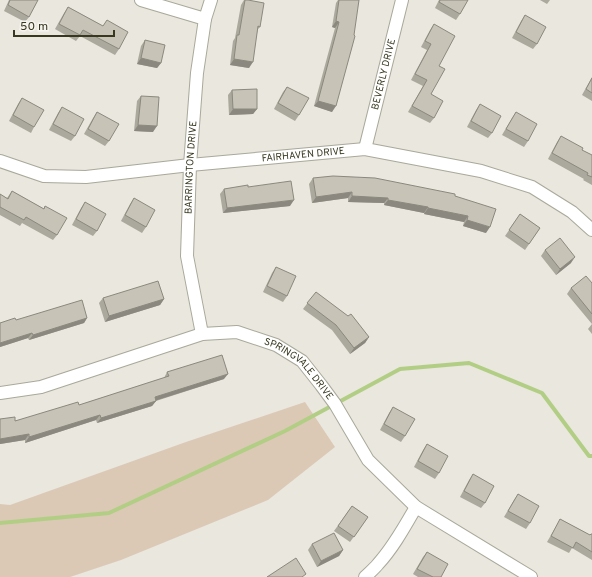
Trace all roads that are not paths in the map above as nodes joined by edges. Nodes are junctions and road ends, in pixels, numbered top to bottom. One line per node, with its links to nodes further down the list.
1 (140, 0): 4 (street)
2 (210, 0): 4 (street, BARRINGTON DRIVE)
3 (402, 0): 5 (street, BEVERLY DRIVE)
4 (205, 19): 7 (street, BARRINGTON DRIVE)
5 (365, 149): 7 (street, FAIRHAVEN DRIVE); 8 (street, FAIRHAVEN DRIVE)
6 (0, 161): 7 (street, FAIRHAVEN DRIVE)
7 (190, 165): 9 (street, BARRINGTON DRIVE)
8 (592, 230)
9 (202, 334): 10 (street, SPRINGVALE DRIVE); 11 (street, SPRINGVALE DRIVE)
10 (0, 393)
11 (416, 507): 12 (street, SPRINGVALE DRIVE); 13 (street)
12 (523, 575)
13 (365, 577)

